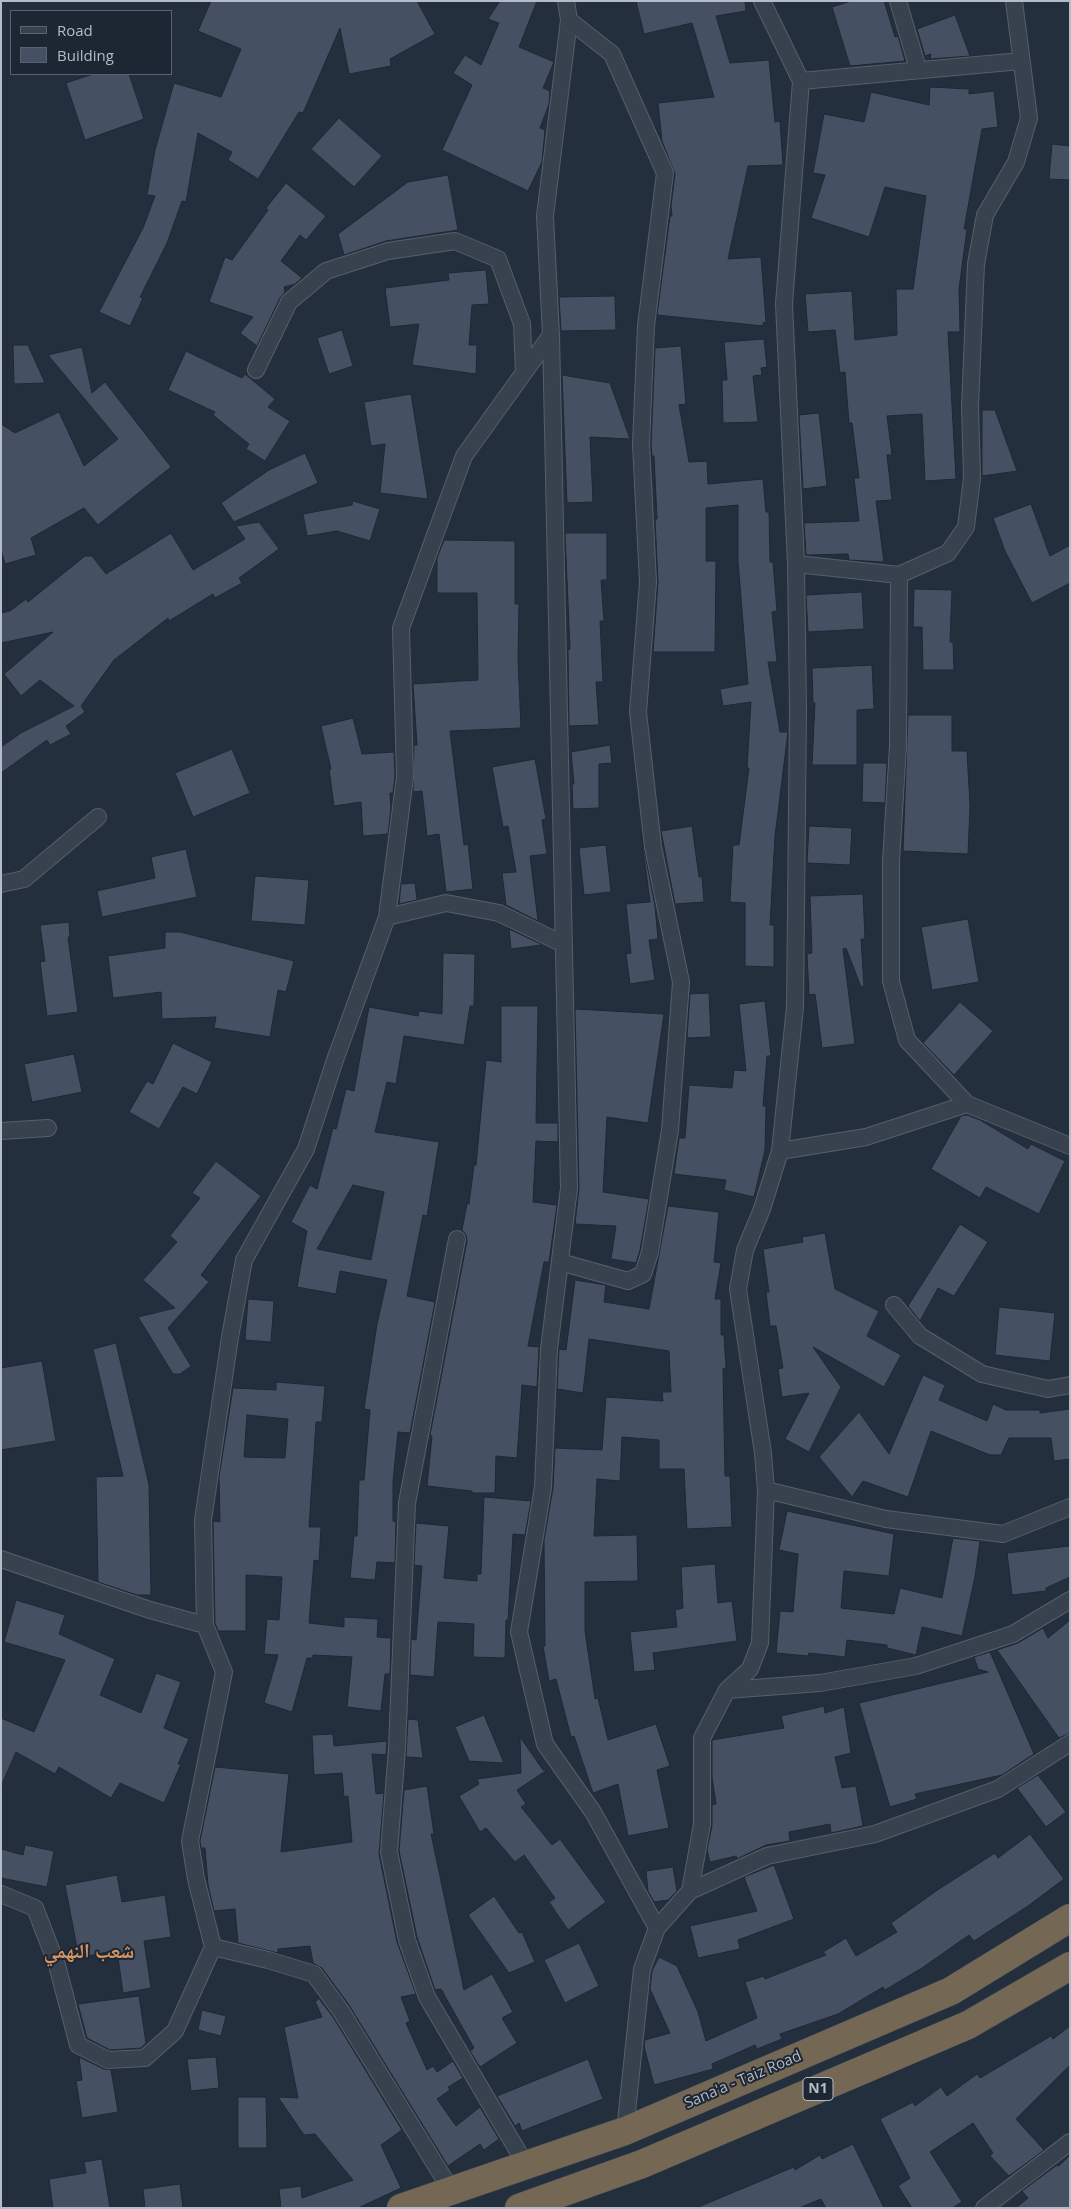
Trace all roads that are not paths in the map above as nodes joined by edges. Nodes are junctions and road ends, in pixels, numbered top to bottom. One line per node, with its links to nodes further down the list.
1 (566, 1): 5 (street)
2 (762, 1): 8 (street)
3 (898, 1): 7 (street)
4 (1014, 1): 6 (street)
5 (569, 20): 9 (street); 24 (street)
6 (1021, 61): 7 (street); 13 (street)
7 (918, 69): 8 (street)
8 (801, 81): 12 (street)
9 (551, 335): 11 (street); 17 (street)
10 (256, 370): 11 (street)
11 (524, 372): 16 (street)
12 (796, 564): 13 (street); 22 (street)
13 (899, 574): 18 (street)
14 (98, 817): 15 (street)
15 (1, 884)
16 (387, 917): 17 (street); 31 (street)
17 (563, 944): 24 (street)
18 (967, 1104): 21 (street); 22 (street)
19 (48, 1128): 20 (street)
20 (1, 1131)
21 (1070, 1146)
22 (780, 1151): 27 (street)
23 (458, 1239): 42 (street)
24 (560, 1262): 37 (street)
25 (894, 1305): 26 (street)
26 (1070, 1385)
27 (766, 1490): 28 (street); 32 (street)
28 (1070, 1507)
29 (1, 1559): 31 (street)
30 (1070, 1600): 32 (street)
31 (205, 1625): 38 (street)
32 (727, 1690): 34 (street)
33 (1070, 1743): 34 (street)
34 (690, 1890): 37 (street)
35 (1, 1894): 38 (street)
36 (1070, 1918): 40 (highway, Sana'a - Taiz Road / N1)
37 (657, 1928): 40 (street)
38 (213, 1947): 43 (street)
39 (1070, 1966): 45 (highway, N1)
40 (624, 2131): 42 (highway, Sana'a - Taiz Road / N1)
41 (1070, 2142): 46 (street)
42 (526, 2165): 43 (highway, Sana'a - Taiz Road / N1)
43 (451, 2190): 44 (highway, Sana'a - Taiz Road / N1)
44 (401, 2208)
45 (519, 2208)
46 (984, 2208)

